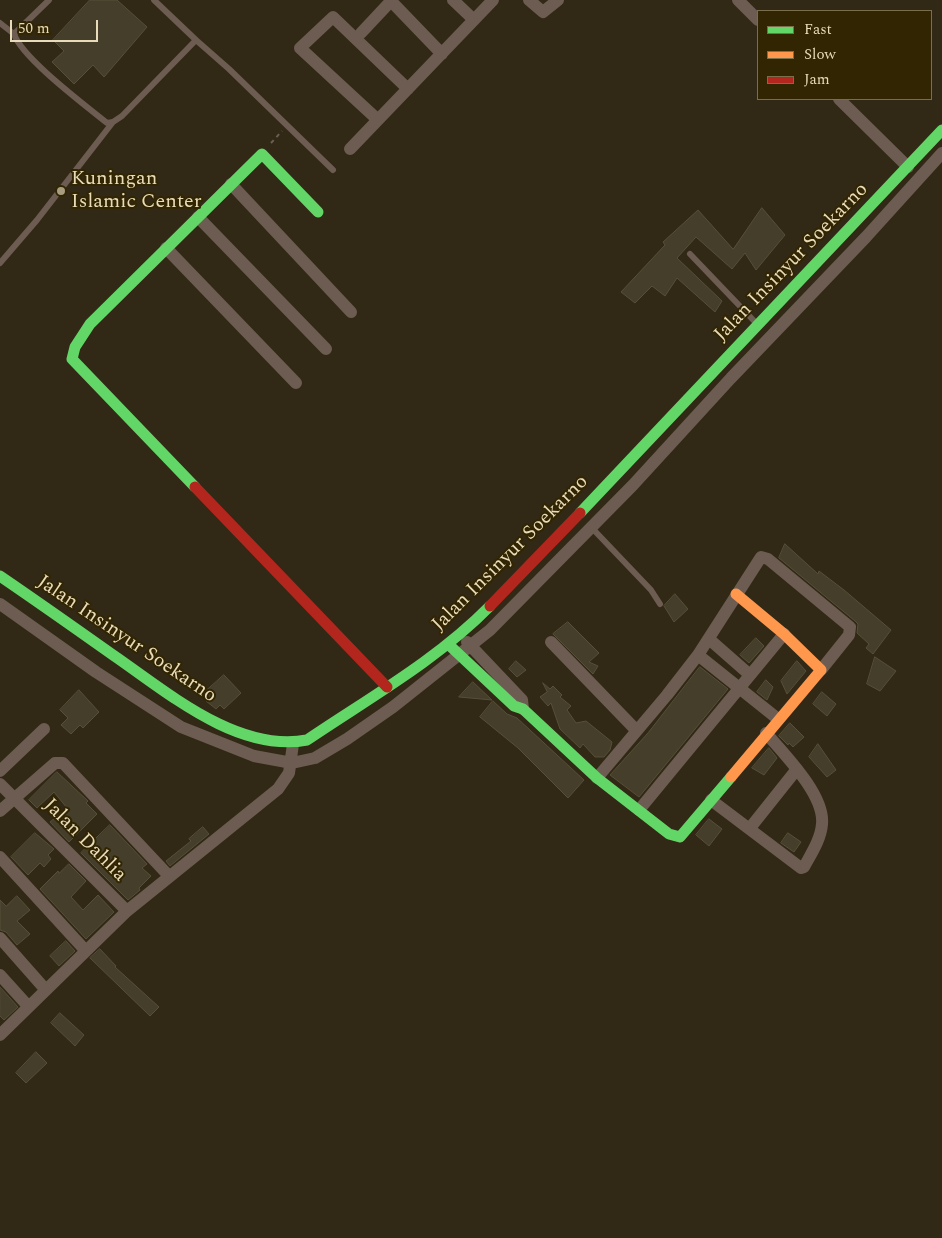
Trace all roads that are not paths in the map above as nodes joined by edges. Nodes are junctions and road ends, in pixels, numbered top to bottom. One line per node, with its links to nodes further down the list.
1 (49, 0): 13 (lane)
2 (154, 0): 14 (lane)
3 (453, 0): 10 (street)
4 (493, 0): 10 (street)
5 (529, 0): 6 (street)
6 (558, 0)
7 (738, 0): 9 (street)
8 (391, 1): 12 (street); 15 (street)
9 (757, 19)
10 (474, 20): 15 (street)
11 (0, 22): 13 (lane)
12 (361, 33)
13 (14, 34): 19 (lane)
14 (196, 40): 19 (lane); 24 (lane)
15 (442, 54): 16 (street)
16 (408, 89): 18 (street); 18 (street)
17 (840, 100): 23 (street)
18 (378, 120): 21 (street)
19 (113, 122): 30 (lane)
20 (942, 130): 23 (street, Jalan Insinyur Soekarno)
21 (350, 149)
22 (942, 153): 36 (street, Jalan Insinyur Soekarno)
23 (908, 167): 32 (street, Jalan Insinyur Soekarno)
24 (333, 170)
25 (231, 184): 26 (street); 27 (street); 31 (street)
26 (318, 212)
27 (198, 217): 28 (street); 33 (street)
28 (166, 248): 34 (street); 52 (street)
29 (690, 254): 32 (lane)
30 (0, 263)
31 (351, 312)
32 (758, 325): 35 (street, Jalan Insinyur Soekarno)
33 (326, 349)
34 (296, 383)
35 (651, 439): 36 (street); 42 (street, Jalan Insinyur Soekarno)
36 (663, 451): 37 (street, Jalan Insinyur Soekarno)
37 (591, 527): 41 (lane); 47 (street, Jalan Insinyur Soekarno)
38 (0, 576): 54 (street, Jalan Insinyur Soekarno)
39 (736, 594): 43 (street); 44 (street); 50 (street)
40 (0, 604): 56 (street, Jalan Insinyur Soekarno)
41 (660, 604)
42 (460, 634): 46 (street, Jalan Insinyur Soekarno); 47 (street)
43 (784, 634): 50 (street); 51 (street)
44 (709, 639): 49 (street); 51 (street)
45 (551, 642): 59 (street)
46 (448, 644): 48 (street); 52 (street, Jalan Insinyur Soekarno)
47 (472, 646): 48 (street, Jalan Insinyur Soekarno); 55 (street)
48 (461, 655): 55 (street); 62 (street, Jalan Insinyur Soekarno)
49 (698, 655): 53 (street); 59 (street)
50 (821, 670): 57 (street)
51 (750, 674): 53 (street)
52 (387, 687): 61 (street, Jalan Insinyur Soekarno)
53 (740, 688): 57 (street); 69 (street)
54 (171, 695): 56 (street); 61 (street, Jalan Insinyur Soekarno)
55 (523, 709): 65 (street)
56 (159, 714): 62 (street, Jalan Insinyur Soekarno)
57 (778, 719): 60 (street)
58 (44, 728): 64 (street)
59 (636, 730): 65 (street)
60 (766, 733): 63 (street); 68 (street)
61 (293, 744): 62 (street)
62 (292, 763): 73 (street)
63 (797, 768): 71 (street); 71 (street)
64 (0, 771)
65 (596, 778): 69 (street)
66 (0, 784): 67 (street, Jalan Dahlia)
67 (14, 797): 70 (street); 73 (street); 74 (street, Jalan Dahlia)
68 (711, 800): 69 (street); 71 (street)
69 (639, 810)
70 (0, 811)
71 (750, 828)
72 (0, 857): 76 (street)
73 (169, 876): 74 (street)
74 (128, 911): 76 (street)
75 (0, 938): 78 (street)
76 (85, 950): 78 (street)
77 (0, 974): 79 (street)
78 (45, 989): 79 (street)
79 (28, 1006): 80 (street)
80 (0, 1035)

